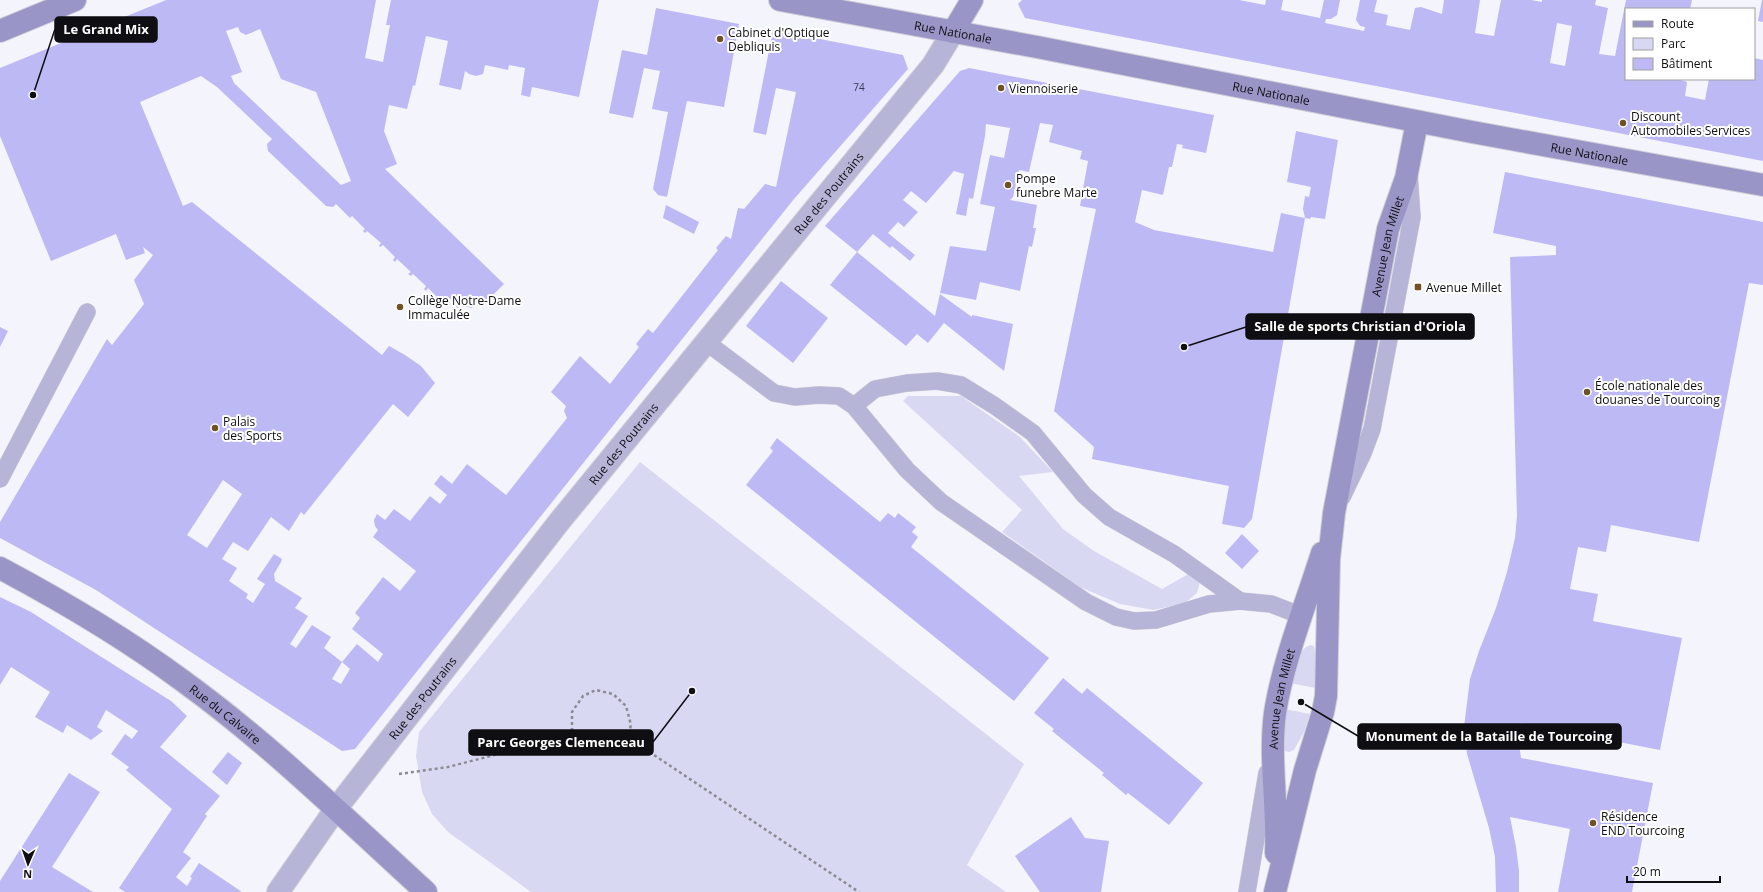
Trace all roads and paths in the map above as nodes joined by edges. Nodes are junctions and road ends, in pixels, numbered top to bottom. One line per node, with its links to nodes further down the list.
1 (74, 0): 4 (main road)
2 (780, 0): 5 (main road, Rue Nationale)
3 (972, 0): 5 (main road, Rue des Poutrains)
4 (0, 31)
5 (953, 32): 6 (main road, Rue Nationale); 9 (street, Rue des Poutrains)
6 (1417, 122): 7 (main road, Rue Nationale); 12 (main road, Avenue Jean Millet)
7 (1763, 185)
8 (87, 312): 11 (lane)
9 (706, 342): 10 (lane); 19 (street, Rue des Poutrains)
10 (854, 406): 14 (lane); 14 (lane)
11 (0, 478)
12 (1334, 513): 15 (main road, Avenue Jean Millet); 25 (main road, Avenue Jean Millet)
13 (0, 568): 20 (main road, Rue du Calvaire)
14 (1240, 601): 15 (lane)
15 (1302, 616): 17 (main road, Avenue Jean Millet)
16 (572, 731): 18 (path); 18 (path); 19 (path)
17 (1273, 737): 24 (lane); 25 (main road, Avenue Jean Millet)
18 (627, 739): 23 (path)
19 (376, 757): 20 (street, Rue des Poutrains)
20 (335, 810): 21 (street, Rue des Poutrains); 22 (main road, Rue du Calvaire)
21 (278, 892)
22 (426, 892)
23 (859, 892)
24 (1247, 892)
25 (1274, 892)

